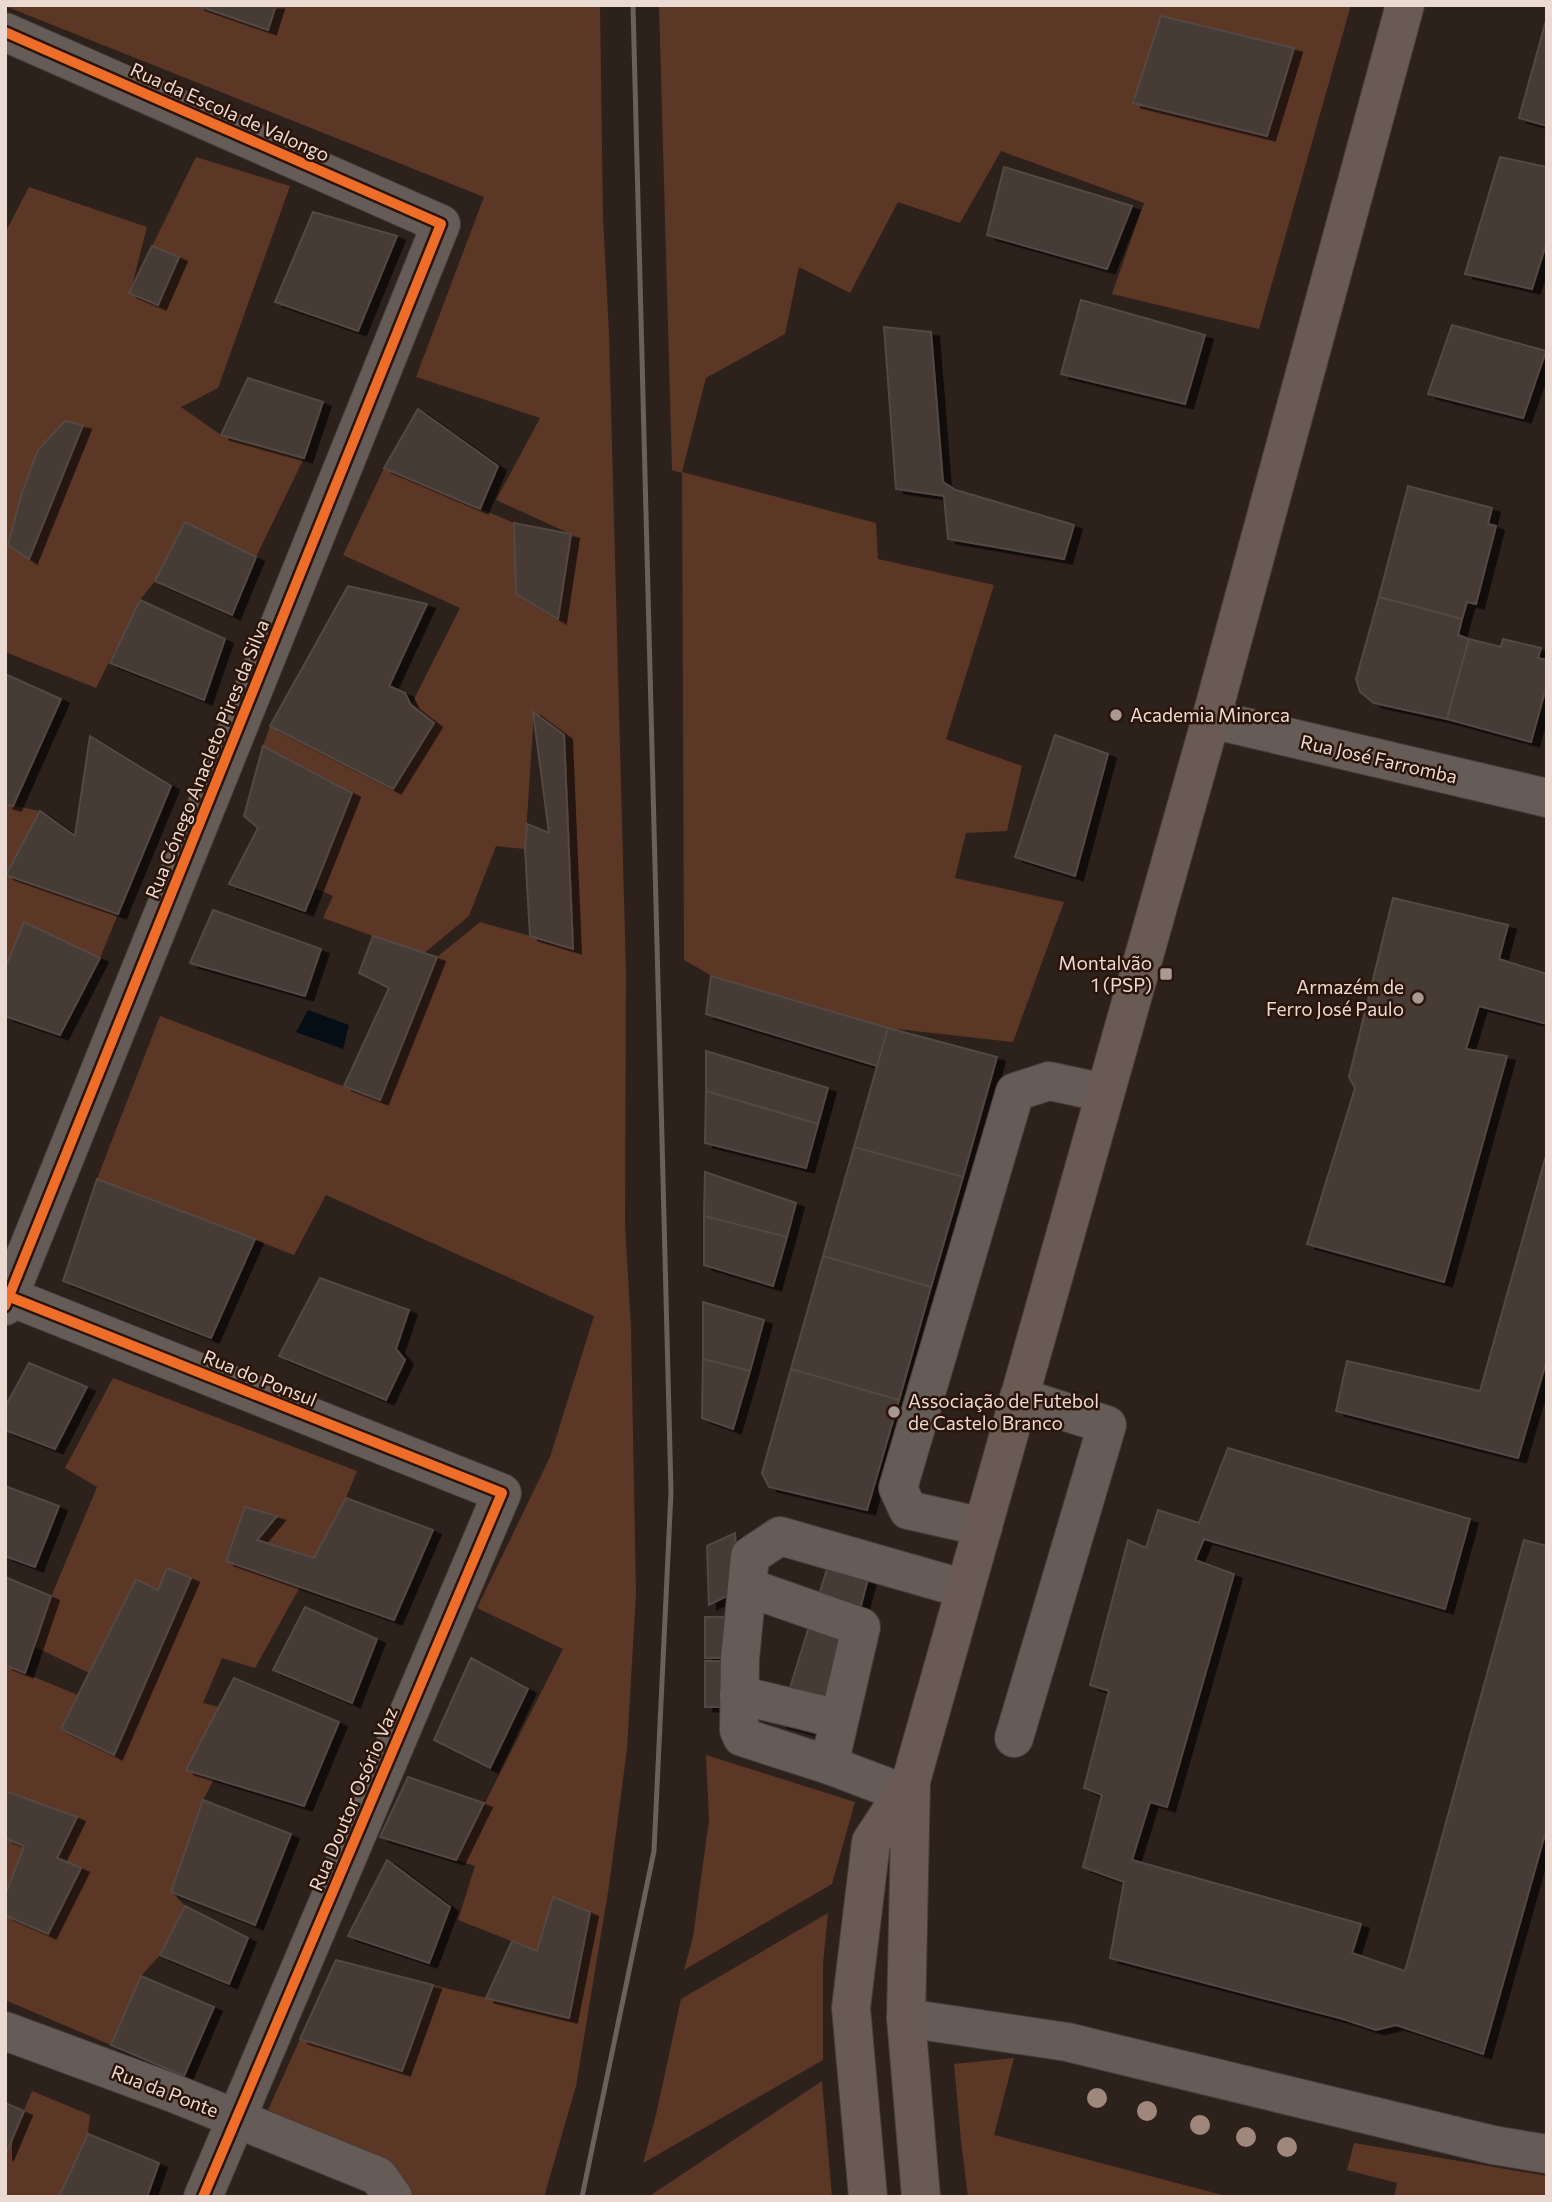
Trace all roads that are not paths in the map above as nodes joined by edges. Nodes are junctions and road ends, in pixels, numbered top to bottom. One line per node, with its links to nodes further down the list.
1 (1405, 5): 4 (main road)
2 (5, 32): 3 (street, Rua da Escola de Valongo)
3 (441, 224): 7 (street, Rua Cónego Anacleto Pires da Silva)
4 (1211, 719): 5 (street, Rua José Farromba); 6 (main road)
5 (1547, 798)
6 (1105, 1093): 8 (main road); 10 (street)
7 (6, 1299): 9 (street, Rua do Ponsul)
8 (1019, 1397): 10 (main road); 15 (street)
9 (502, 1493): 20 (street, Rua Doutor Osório Vaz)
10 (983, 1527): 12 (main road)
11 (747, 1587): 12 (street); 13 (street); 14 (street)
12 (965, 1589): 17 (main road)
13 (740, 1695): 14 (street); 16 (street)
14 (839, 1719): 16 (street)
15 (1014, 1738)
16 (829, 1765): 17 (street)
17 (907, 1787): 18 (main road); 24 (main road)
18 (906, 2018): 21 (street); 25 (main road)
19 (5, 2031): 20 (street, Rua da Ponte)
20 (238, 2118): 22 (street, Rua Doutor Osório Vaz); 23 (street, Rua da Ponte)
21 (1547, 2154)
22 (204, 2197)
23 (393, 2197)
24 (868, 2197)
25 (921, 2197)

